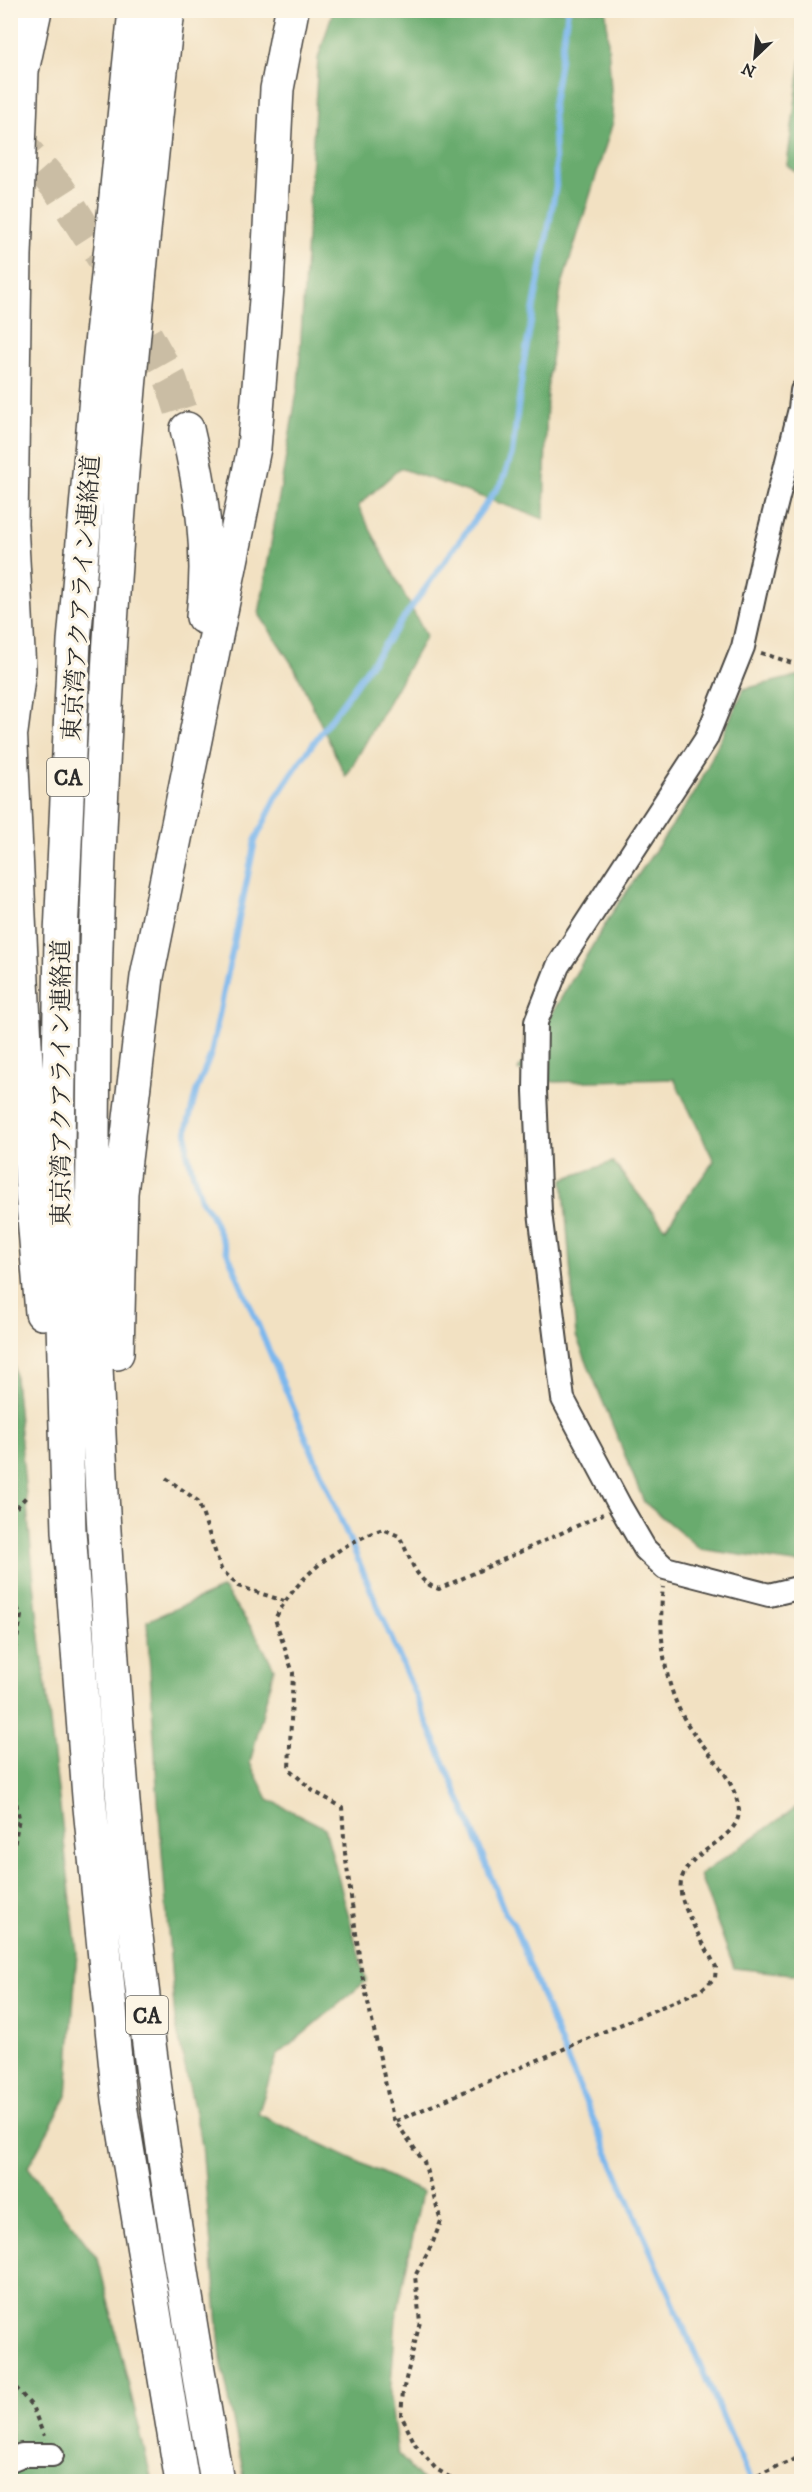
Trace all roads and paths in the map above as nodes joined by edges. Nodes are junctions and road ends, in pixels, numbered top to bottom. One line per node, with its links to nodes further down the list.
1 (35, 10): 9 (highway)
2 (135, 10): 21 (highway, 東京湾アクアライン連絡道 / CA)
3 (168, 10): 22 (highway, 東京湾アクアライン連絡道 / CA)
4 (292, 10): 10 (highway)
5 (801, 391): 7 (street)
6 (187, 429): 10 (highway)
7 (743, 647): 8 (path); 13 (street)
8 (801, 666)
9 (11, 728): 21 (highway)
10 (193, 760): 22 (highway)
11 (166, 1478): 18 (path)
12 (27, 1496): 14 (path)
13 (620, 1506): 15 (street); 18 (path)
14 (10, 1514)
15 (665, 1568): 16 (street); 24 (path)
16 (801, 1587)
17 (10, 1591): 19 (path)
18 (284, 1601): 24 (path)
19 (10, 1679)
20 (10, 1768): 23 (path)
21 (89, 1797): 29 (highway, CA)
22 (123, 1803): 30 (highway, CA)
23 (10, 1869)
24 (396, 2121): 31 (path)
25 (10, 2381): 26 (path)
26 (52, 2455): 28 (street)
27 (801, 2456): 32 (path)
28 (10, 2460)
29 (182, 2481)
30 (217, 2481)
31 (458, 2481)
32 (741, 2481)

